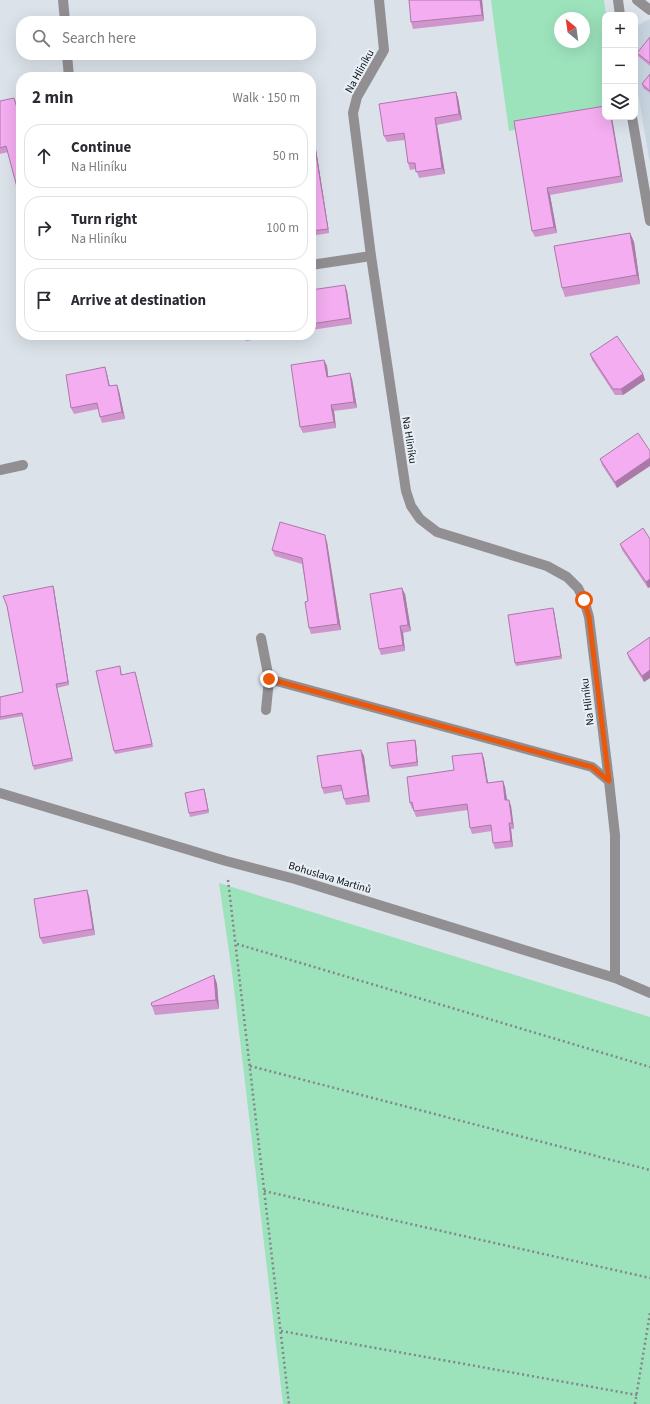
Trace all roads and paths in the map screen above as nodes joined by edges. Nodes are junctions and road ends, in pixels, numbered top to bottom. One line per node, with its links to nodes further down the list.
1 (63, 0): 7 (street)
2 (379, 0): 12 (street, Na Hliníku)
3 (618, 0): 6 (street)
4 (637, 0): 5 (street)
5 (650, 10)
6 (620, 12)
7 (65, 16)
8 (67, 60): 9 (street)
9 (69, 72)
10 (633, 120): 11 (street)
11 (650, 220)
12 (370, 256): 13 (street); 19 (street, Na Hliníku)
13 (316, 264)
14 (23, 466): 15 (street)
15 (0, 470)
16 (261, 638): 17 (street)
17 (269, 679): 18 (street); 19 (street)
18 (266, 710)
19 (609, 781): 23 (street, Na Hliníku)
20 (0, 793): 23 (street, Bohuslava Martinů)
21 (229, 886): 22 (path)
22 (237, 944): 25 (path); 26 (path)
23 (615, 978): 24 (street, Bohuslava Martinů)
24 (650, 993)
25 (250, 1066): 27 (path); 28 (path)
26 (650, 1067)
27 (650, 1170)
28 (264, 1191): 29 (path); 31 (path)
29 (650, 1278)
30 (650, 1313): 32 (path)
31 (281, 1330): 32 (path); 33 (path)
32 (637, 1395): 34 (path)
33 (289, 1404)
34 (636, 1404)

